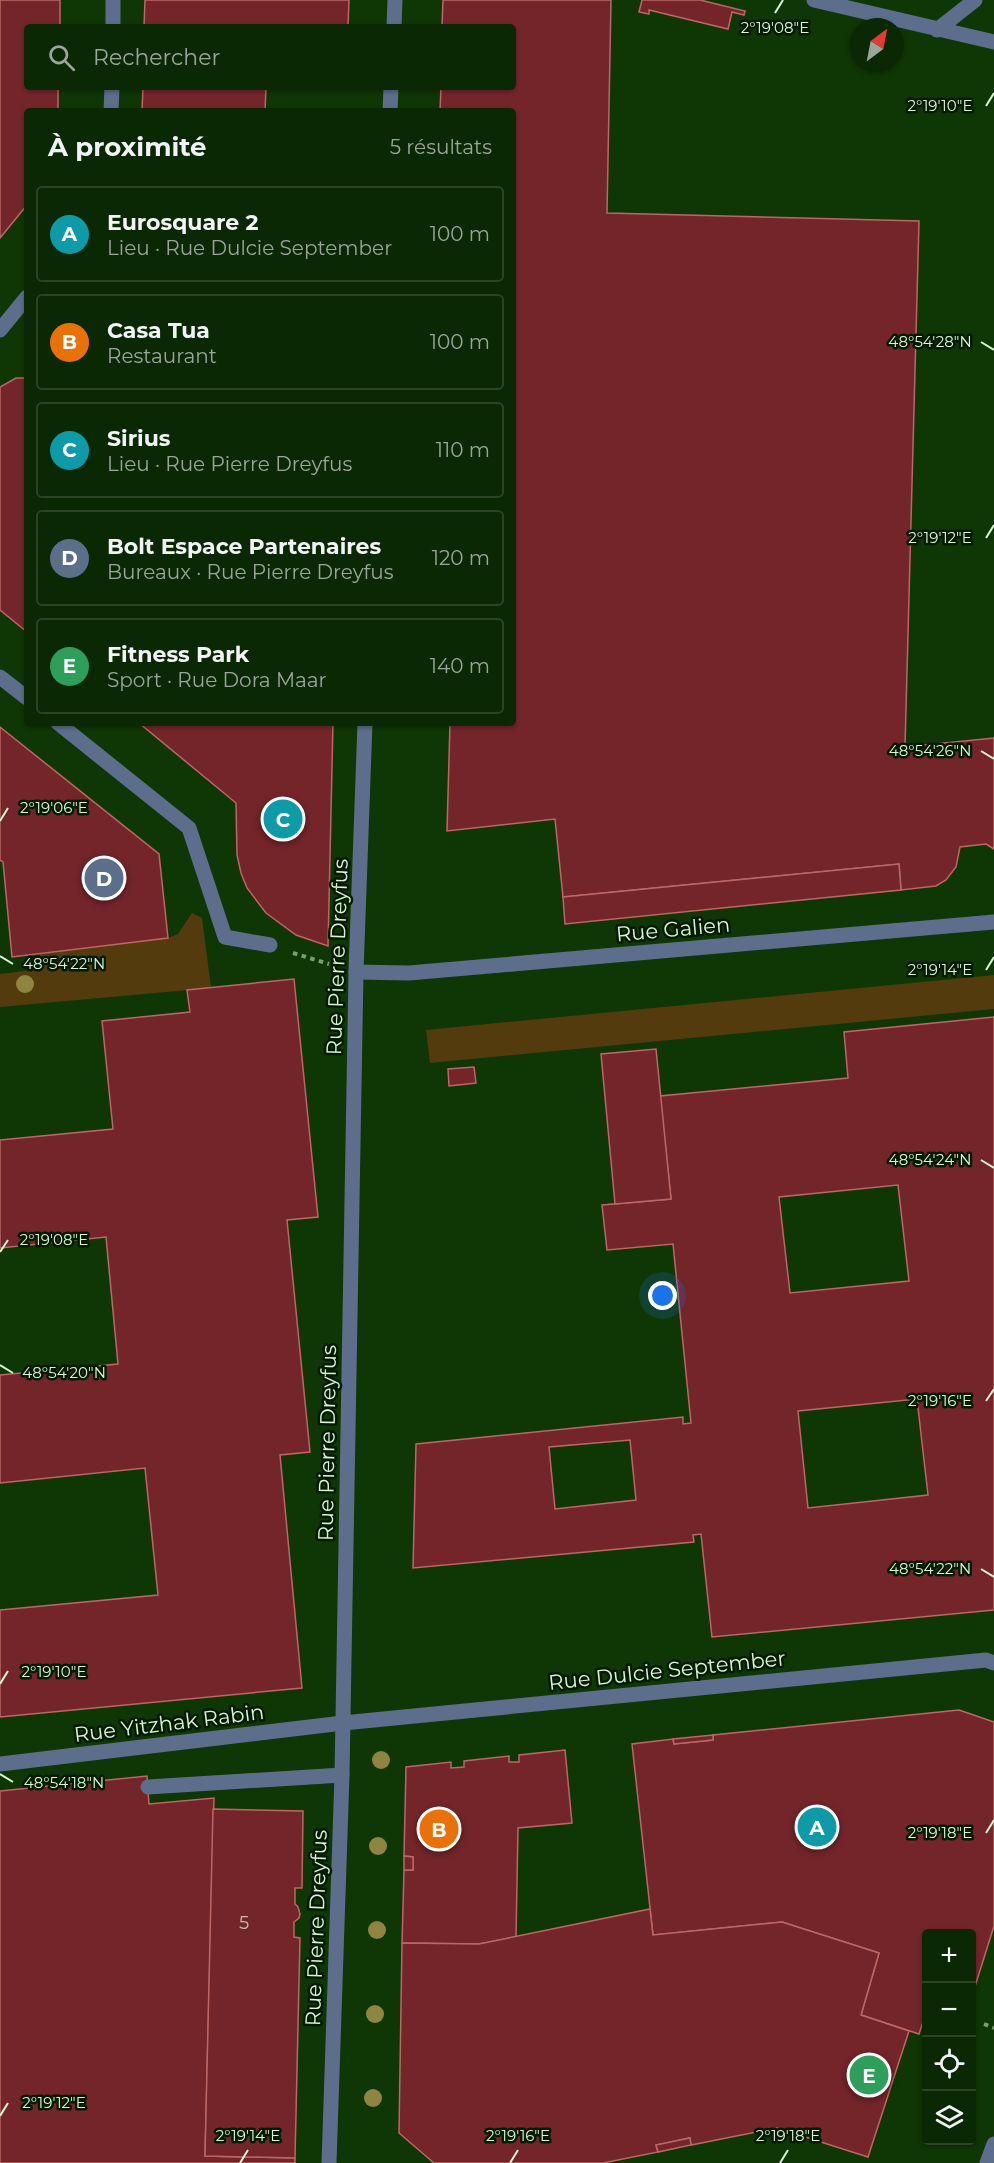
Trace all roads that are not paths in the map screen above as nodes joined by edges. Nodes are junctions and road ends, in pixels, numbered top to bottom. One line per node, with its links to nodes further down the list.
1 (113, 0): 5 (street)
2 (395, 0): 6 (street)
3 (814, 0): 7 (street)
4 (975, 0): 7 (street)
5 (113, 24)
6 (394, 24)
7 (937, 30): 8 (street)
8 (994, 42)
9 (112, 90): 11 (street)
10 (391, 90): 12 (street)
11 (111, 108)
12 (390, 108)
13 (24, 301): 14 (street)
14 (0, 330)
15 (0, 677): 16 (street)
16 (24, 696)
17 (62, 726): 20 (street)
18 (365, 726): 21 (street, Rue Pierre Dreyfus)
19 (994, 922): 21 (street, Rue Galien)
20 (270, 945)
21 (356, 972): 23 (street, Rue Pierre Dreyfus)
22 (994, 1663): 23 (street, Rue Dulcie September)
23 (343, 1723): 24 (street, Rue Yitzhak Rabin); 25 (street, Rue Pierre Dreyfus)
24 (0, 1764)
25 (342, 1774): 26 (street); 28 (street, Rue Pierre Dreyfus)
26 (148, 1787)
27 (994, 2144): 29 (street)
28 (329, 2163)
29 (987, 2163)

